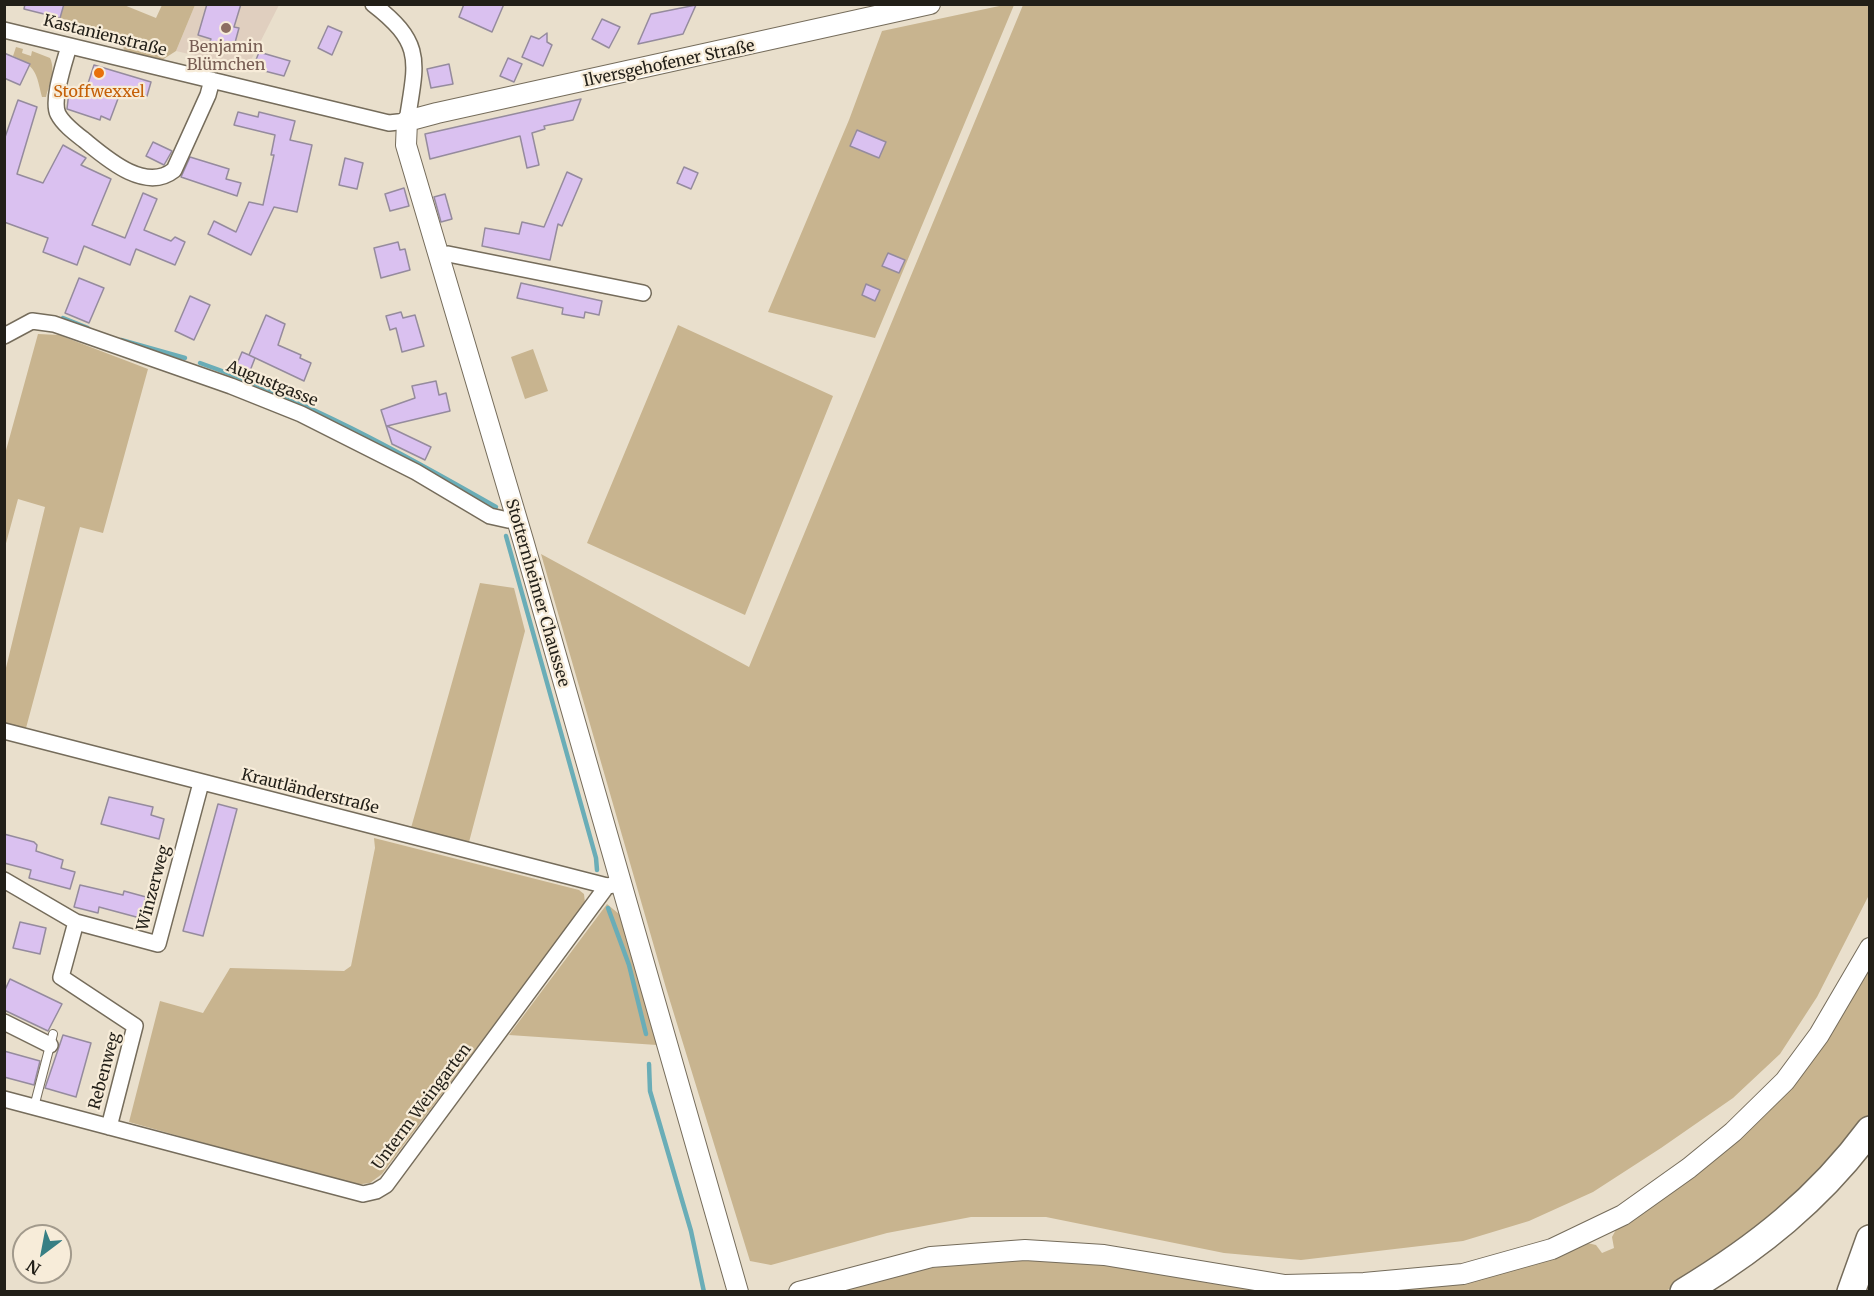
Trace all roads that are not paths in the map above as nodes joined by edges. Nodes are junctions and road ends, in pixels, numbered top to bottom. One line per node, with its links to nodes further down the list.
1 (373, 4): 6 (street)
2 (930, 4): 6 (street, Ilversgehofener Straße)
3 (4, 30): 4 (street, Kastanienstraße)
4 (69, 46): 5 (street, Kastanienstraße); 5 (street)
5 (212, 80): 6 (street, Kastanienstraße)
6 (407, 121): 7 (street, Stotternheimer Chaussee)
7 (439, 257): 8 (street); 10 (street, Stotternheimer Chaussee)
8 (643, 293)
9 (4, 336): 10 (street, Augustgasse)
10 (516, 518): 14 (street, Stotternheimer Chaussee)
11 (4, 731): 12 (street, Krautländerstraße)
12 (201, 783): 14 (street, Krautländerstraße); 15 (street, Winzerweg)
13 (4, 880): 15 (street, Winzerweg)
14 (614, 885): 21 (street, Unterm Weingarten); 25 (street, Stotternheimer Chaussee)
15 (76, 921): 21 (street, Rebenweg)
16 (1869, 948): 26 (street)
17 (4, 1022): 18 (street)
18 (51, 1040): 20 (lane)
19 (4, 1099): 20 (street, Unterm Weingarten)
20 (34, 1107): 21 (street, Unterm Weingarten)
21 (109, 1127)
22 (1869, 1130): 27 (highway)
23 (1869, 1239): 24 (highway)
24 (1861, 1288)
25 (738, 1292)
26 (799, 1292)
27 (1684, 1292)

